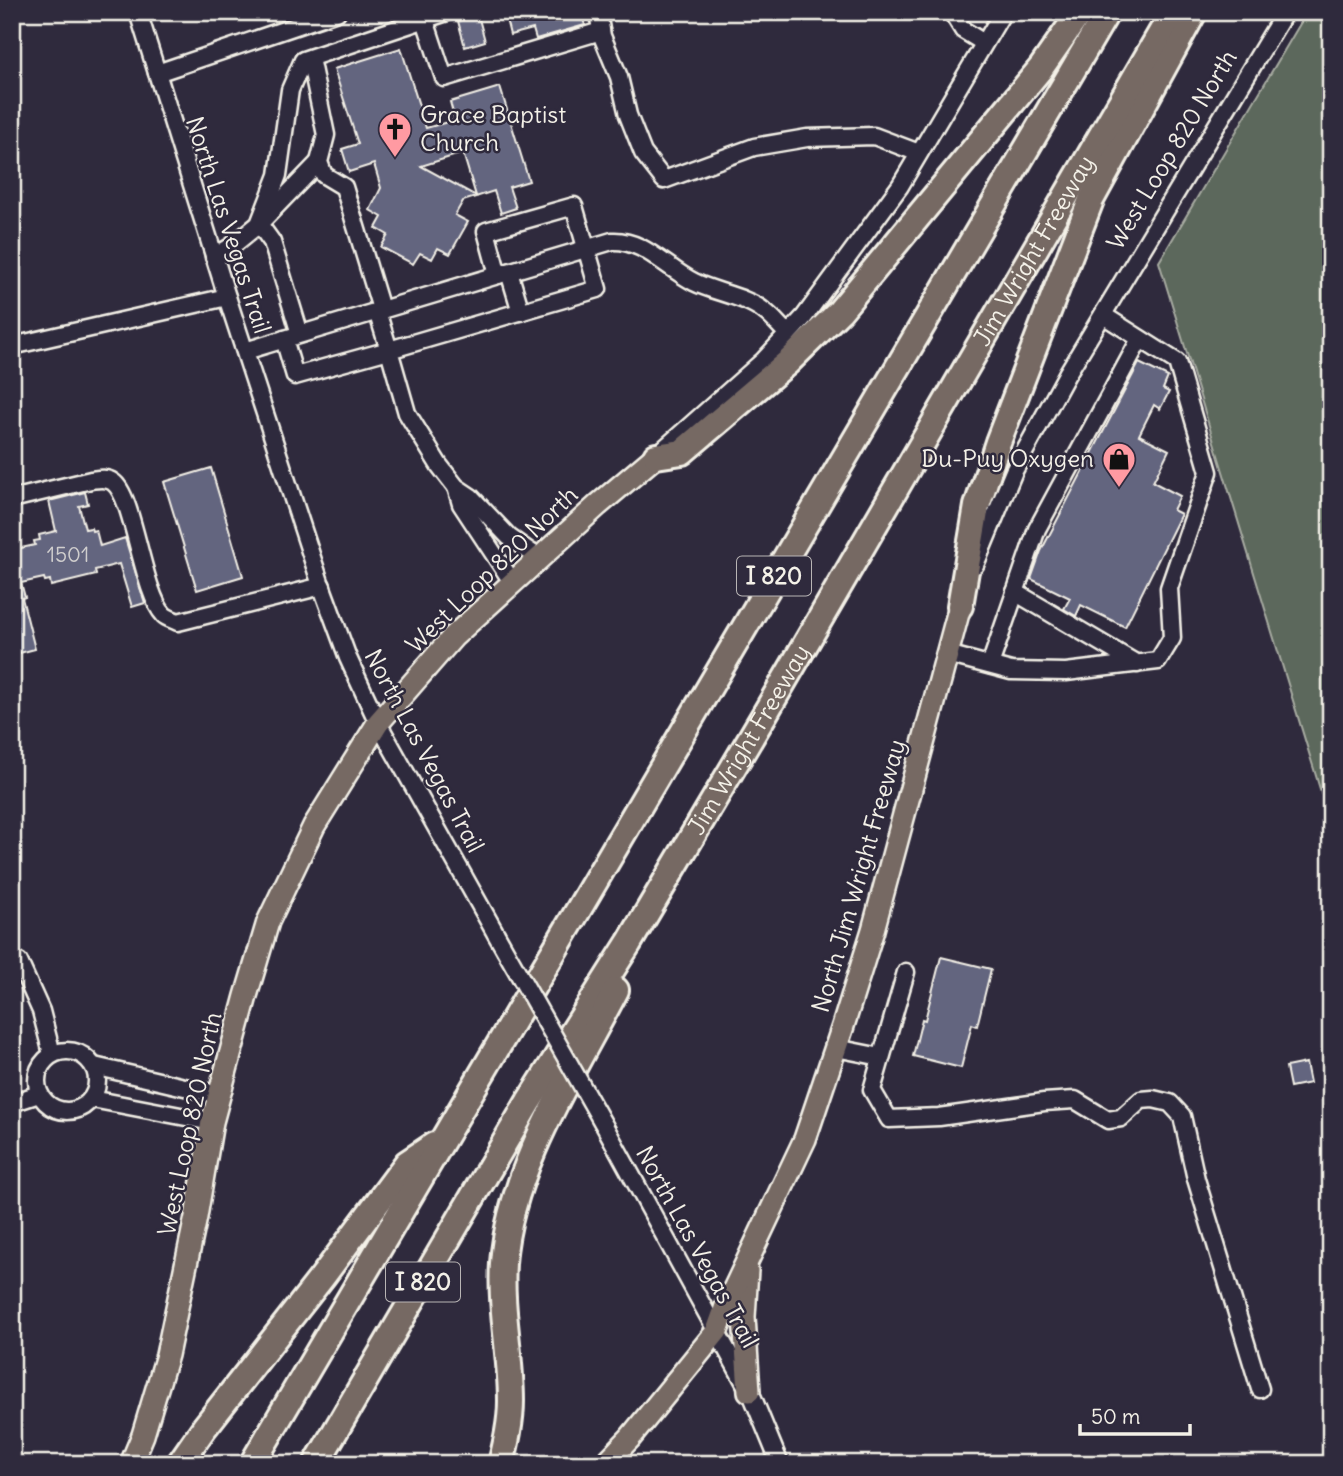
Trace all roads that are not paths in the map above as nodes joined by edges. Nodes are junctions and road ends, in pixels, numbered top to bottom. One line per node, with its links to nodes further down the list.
1 (138, 12): 16 (street, North Las Vegas Trail)
2 (337, 12): 16 (street)
3 (447, 12): 12 (street)
4 (598, 12): 13 (street)
5 (952, 12): 14 (street)
6 (1003, 12): 14 (street, West Loop 820 North)
7 (1080, 12): 34 (highway)
8 (1107, 12): 58 (highway, I 820)
9 (1174, 12): 46 (highway, Jim Wright Freeway / I 820)
10 (1194, 12): 41 (highway)
11 (1285, 12): 23 (street, West Loop 820 North)
12 (425, 20): 13 (street); 15 (street)
13 (601, 31): 17 (street)
14 (984, 43): 17 (street, West Loop 820 North)
15 (310, 58): 18 (street); 19 (street)
16 (158, 73): 21 (street, North Las Vegas Trail)
17 (919, 153): 28 (street, West Loop 820 North)
18 (319, 162): 19 (street); 25 (street)
19 (258, 224): 21 (street); 29 (street)
20 (586, 249): 22 (street); 22 (street); 26 (street); 28 (street)
21 (214, 257): 24 (street, North Las Vegas Trail)
22 (504, 273): 25 (street); 26 (street)
23 (1125, 279): 27 (street, North Jim Wright Freeway)
24 (227, 297): 31 (street); 33 (street, North Las Vegas Trail)
25 (379, 310): 29 (street); 32 (street)
26 (520, 312): 32 (street)
27 (1103, 315): 30 (street); 41 (street, North Jim Wright Freeway)
28 (788, 334): 34 (street, West Loop 820 North)
29 (292, 337): 32 (street); 33 (street)
30 (1140, 338): 40 (street); 43 (street)
31 (12, 346)
32 (389, 350): 35 (street)
33 (245, 351): 39 (street, North Las Vegas Trail)
34 (656, 456): 37 (main road, West Loop 820 North)
35 (456, 487): 37 (street); 38 (street)
36 (12, 499): 39 (street)
37 (540, 558): 38 (main road, West Loop 820 North)
38 (513, 583): 45 (main road, West Loop 820 North)
39 (322, 586): 45 (street, North Las Vegas Trail)
40 (1015, 592): 43 (street); 44 (street)
41 (960, 606): 42 (main road, North Jim Wright Freeway)
42 (947, 654): 44 (street); 49 (main road, North Jim Wright Freeway)
43 (1138, 664): 44 (street)
44 (990, 665)
45 (378, 723): 54 (main road, West Loop 820 North); 60 (street, North Las Vegas Trail, bridge)
46 (629, 943): 66 (highway, Jim Wright Freeway / I 820); 67 (highway)
47 (12, 961): 50 (street)
48 (906, 972): 51 (street)
49 (836, 1048): 51 (street); 59 (main road, North Jim Wright Freeway)
50 (52, 1054): 52 (street); 53 (street)
51 (881, 1058): 61 (street)
52 (94, 1066): 54 (street); 55 (street)
53 (39, 1094): 55 (street); 56 (street)
54 (219, 1095): 57 (main road, West Loop 820 North)
55 (92, 1099): 57 (street)
56 (12, 1102)
57 (212, 1122): 63 (main road, West Loop 820 North)
58 (440, 1141): 64 (highway); 65 (highway, I 820)
59 (748, 1260): 60 (main road, North Jim Wright Freeway); 62 (main road)
60 (717, 1331): 62 (street, North Las Vegas Trail); 68 (main road, North Jim Wright Freeway)
61 (1260, 1390)
62 (750, 1391): 69 (street, North Las Vegas Trail)
63 (131, 1464)
64 (179, 1464)
65 (252, 1464)
66 (316, 1464)
67 (501, 1464)
68 (605, 1464)
69 (780, 1464)

